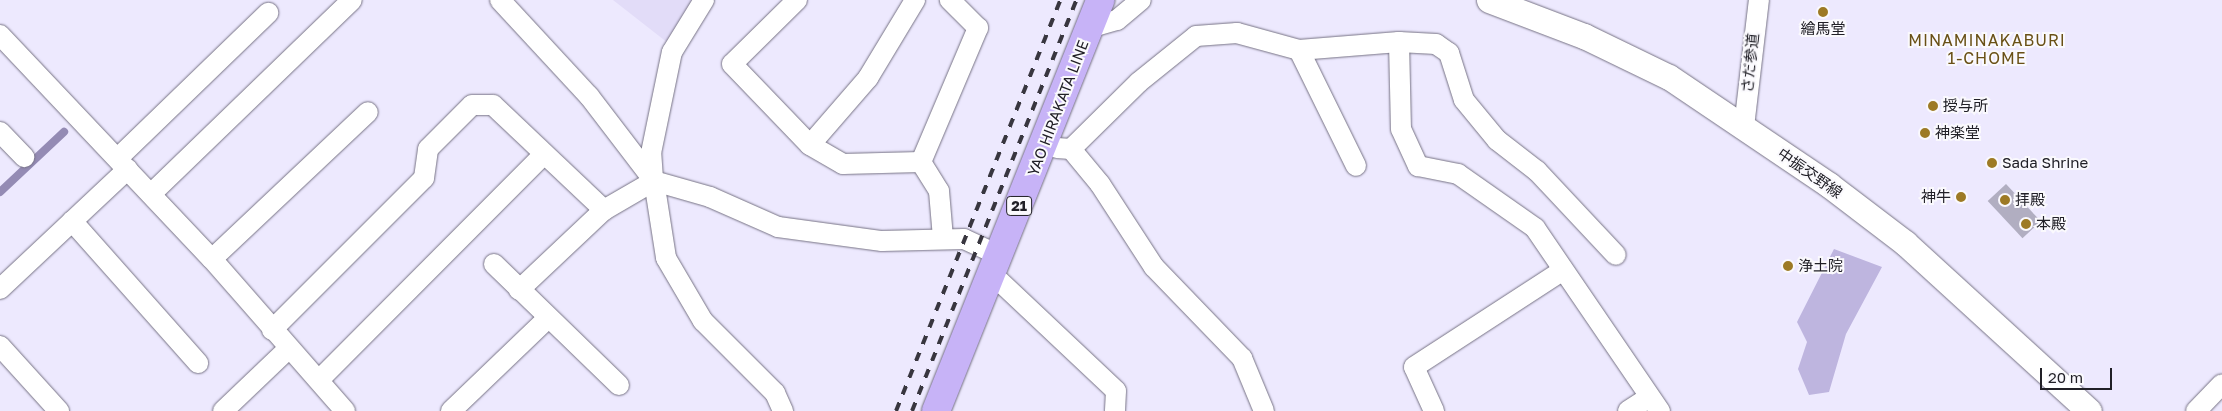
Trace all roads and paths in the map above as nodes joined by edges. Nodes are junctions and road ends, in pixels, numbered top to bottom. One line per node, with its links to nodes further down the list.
1 (352, 0): 28 (street)
2 (500, 0): 27 (street)
3 (704, 0): 27 (street)
4 (797, 0): 19 (street)
5 (915, 0): 19 (street)
6 (950, 0): 24 (street)
7 (1100, 0): 12 (main road, YAO HIRAKATA LINE / 21)
8 (1141, 0): 12 (street)
9 (1489, 0): 17 (street, 中振交野線)
10 (1759, 0): 17 (street, さだ参道)
11 (268, 12): 25 (street)
12 (1089, 28): 20 (main road, YAO HIRAKATA LINE / 21)
13 (0, 35): 25 (street)
14 (1399, 42): 15 (street); 32 (street); 36 (street)
15 (1299, 50): 21 (street); 26 (street)
16 (368, 112): 33 (street)
17 (1744, 127): 58 (street, 中振交野線)
18 (0, 132): 23 (street)
19 (810, 145): 24 (street)
20 (1043, 147): 21 (street); 35 (main road, YAO HIRAKATA LINE / 21)
21 (1071, 149): 55 (street)
22 (544, 154): 29 (street); 40 (street); 44 (street)
23 (24, 157)
24 (921, 162): 31 (street)
25 (123, 163): 28 (street); 30 (street)
26 (1356, 166)
27 (654, 181): 29 (street); 31 (street); 52 (street)
28 (151, 194): 33 (street)
29 (604, 210): 38 (street)
30 (72, 221): 37 (street); 43 (street)
31 (943, 238): 35 (street)
32 (1616, 255)
33 (212, 259): 40 (street)
34 (494, 264): 38 (street)
35 (996, 265): 53 (main road, YAO HIRAKATA LINE / 21); 54 (street)
36 (1562, 271): 47 (street); 56 (street)
37 (0, 289)
38 (519, 290): 39 (street)
39 (548, 318): 46 (street); 51 (street)
40 (272, 330): 42 (street)
41 (0, 346): 48 (street)
42 (288, 349): 44 (street); 49 (street)
43 (198, 363)
44 (319, 380): 50 (street)
45 (2222, 384): 59 (street)
46 (619, 386)
47 (1654, 405): 57 (street)
48 (59, 411)
49 (223, 411)
50 (346, 411)
51 (451, 411)
52 (783, 411)
53 (936, 411)
54 (1115, 411)
55 (1264, 411)
56 (1434, 411)
57 (1628, 411)
58 (2089, 411)
59 (2196, 411)

